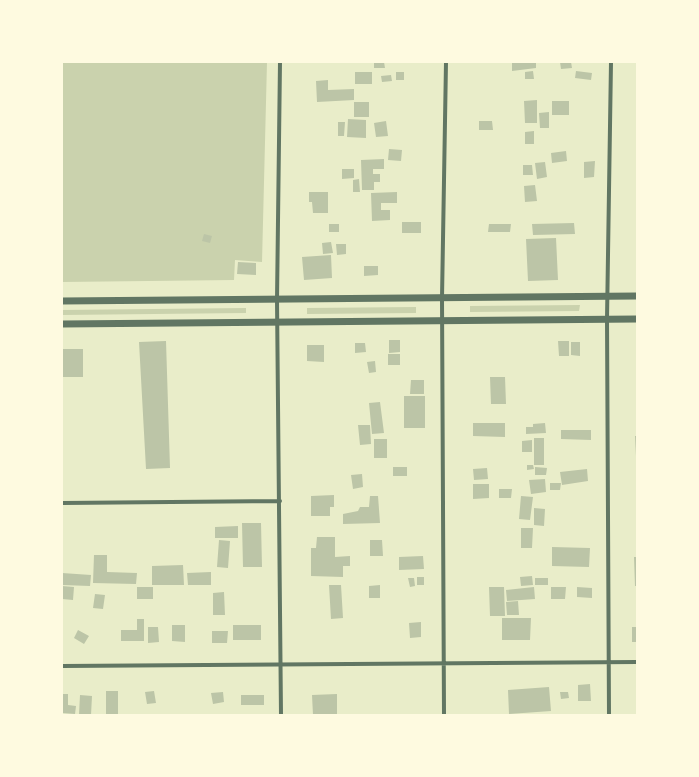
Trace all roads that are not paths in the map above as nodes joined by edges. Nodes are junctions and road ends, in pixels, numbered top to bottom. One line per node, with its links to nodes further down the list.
1 (280, 62): 7 (street)
2 (446, 62): 6 (street)
3 (611, 62): 4 (street)
4 (607, 296): 5 (street); 6 (street); 9 (street)
5 (637, 296)
6 (442, 298): 7 (street); 12 (street)
7 (277, 300): 8 (street); 11 (street)
8 (62, 301)
9 (607, 319): 10 (street); 12 (street); 16 (street)
10 (637, 319)
11 (277, 321): 12 (street); 13 (street); 14 (street)
12 (443, 321): 19 (street)
13 (62, 324)
14 (280, 501): 15 (street); 18 (street)
15 (62, 503)
16 (609, 662): 17 (street); 19 (street); 23 (street)
17 (637, 662)
18 (281, 664): 19 (street); 20 (street); 21 (street)
19 (444, 664): 22 (street)
20 (62, 666)
21 (282, 715)
22 (444, 715)
23 (609, 715)

